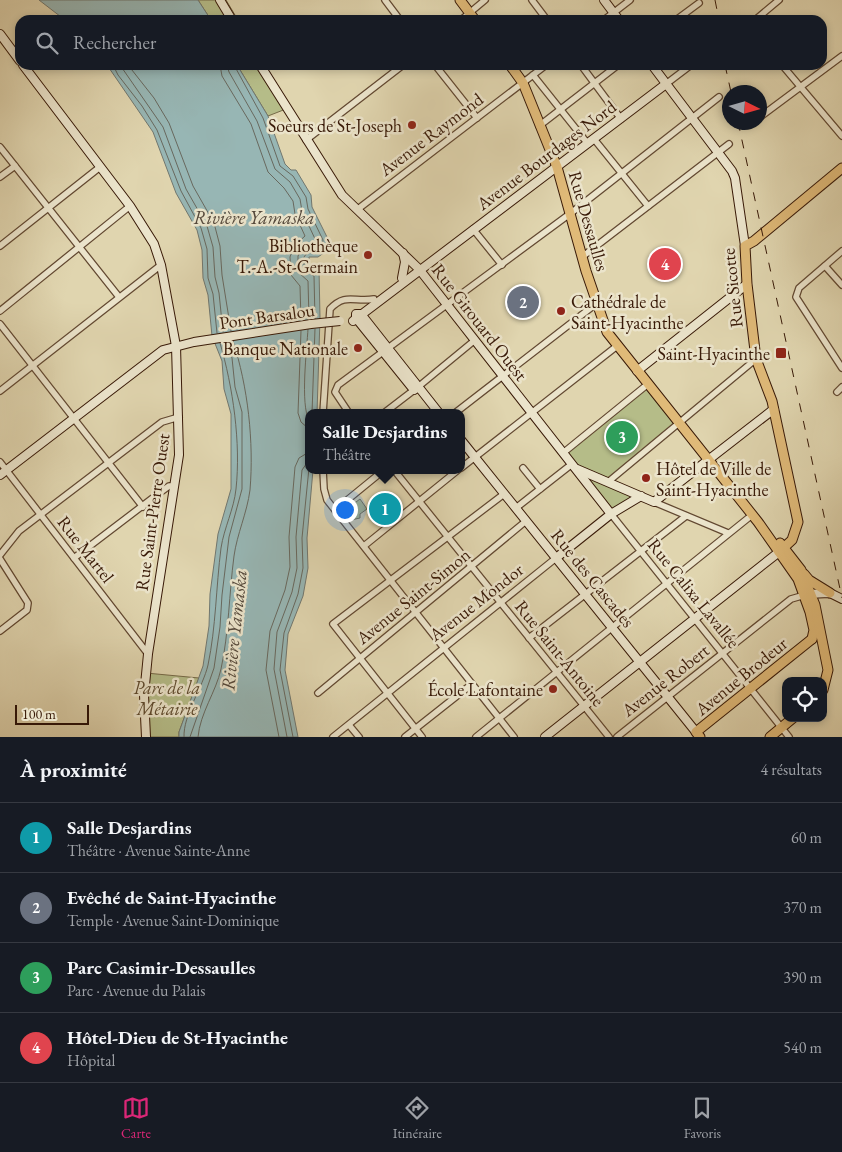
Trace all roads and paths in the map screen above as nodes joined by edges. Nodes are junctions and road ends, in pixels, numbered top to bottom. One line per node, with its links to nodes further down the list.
1 (220, 0): 11 (street)
2 (385, 0): 12 (street)
3 (460, 0): 13 (main road)
4 (485, 0): 14 (street)
5 (532, 0): 15 (street)
6 (604, 0): 10 (street)
7 (630, 0): 10 (street)
8 (779, 0): 18 (street)
9 (699, 2): 17 (street)
10 (614, 13): 16 (street)
11 (229, 15)
12 (396, 15)
13 (471, 15)
14 (473, 15)
15 (543, 15)
16 (611, 15)
17 (682, 15)
18 (761, 15)
19 (0, 34): 20 (street)
20 (3, 44): 21 (street)
21 (15, 56)
22 (842, 56): 23 (street)
23 (827, 67)
24 (27, 70): 55 (street, Rue Saint-Pierre Ouest)
25 (263, 70): 49 (street, Rue Girouard Ouest)
26 (397, 70): 49 (street)
27 (440, 70): 44 (street)
28 (514, 70): 37 (main road, Rue Dessaulles)
29 (540, 70): 36 (street, Avenue Raymond)
30 (585, 70): 38 (street)
31 (611, 70): 38 (street)
32 (656, 70): 39 (street, Rue Sicotte)
33 (684, 70): 39 (street, Avenue Bourdages Nord)
34 (786, 70): 40 (street)
35 (822, 70): 40 (street)
36 (533, 75): 37 (street, Avenue Raymond); 42 (street)
37 (523, 83): 44 (street, Avenue Raymond); 47 (main road, Rue Dessaulles)
38 (594, 83): 42 (street); 45 (street)
39 (666, 84): 45 (street, Avenue Bourdages Nord); 46 (street, Rue Sicotte)
40 (800, 86): 43 (street); 48 (street)
41 (719, 97): 46 (street)
42 (561, 110): 47 (street); 50 (street)
43 (767, 112)
44 (477, 118): 63 (street, Avenue Raymond)
45 (621, 118): 50 (street, Avenue Bourdages Nord)
46 (694, 119): 53 (street, Rue Sicotte); 58 (street)
47 (539, 126): 56 (main road, Rue Dessaulles)
48 (842, 136)
49 (306, 140): 63 (street, Rue Girouard Ouest)
50 (591, 141): 56 (street, Avenue Bourdages Nord); 58 (street)
51 (729, 144): 53 (street)
52 (0, 147): 54 (street)
53 (719, 152): 61 (street); 67 (street, Rue Sicotte)
54 (14, 166): 59 (street); 62 (street)
55 (100, 167): 60 (street, Rue Saint-Pierre Ouest); 62 (street)
56 (557, 167): 64 (main road, Rue Dessaulles); 65 (street, Avenue Bourdages Nord)
57 (842, 168): 67 (main road)
58 (622, 174): 61 (street); 64 (street)
59 (0, 177)
60 (130, 206): 68 (street); 72 (street, Rue Saint-Pierre Ouest)
61 (648, 206): 71 (street)
62 (48, 208): 66 (street); 68 (street)
63 (358, 209): 70 (street, Rue Girouard Ouest)
64 (571, 213): 71 (main road, Rue Dessaulles); 73 (street)
65 (473, 229): 73 (street); 75 (street, Avenue Bourdages Nord)
66 (0, 246)
67 (745, 246): 77 (main road, Rue Sicotte)
68 (80, 248): 79 (street); 83 (street)
69 (842, 251): 74 (street)
70 (403, 252): 75 (street, Rue Girouard Ouest); 76 (street)
71 (582, 257): 81 (main road, Rue Dessaulles)
72 (161, 264): 79 (street); 88 (street, Rue Saint-Pierre Ouest)
73 (502, 265): 82 (street)
74 (825, 266): 78 (street); 93 (street)
75 (419, 269): 76 (street, Avenue Bourdages Nord); 82 (street, Rue Girouard Ouest); 84 (street, Avenue Bourdages Nord)
76 (402, 278): 80 (street, Avenue Bourdages Nord)
77 (747, 284): 91 (main road, Rue Sicotte); 94 (street)
78 (842, 285)
79 (119, 297): 92 (street)
80 (374, 298): 84 (street, Avenue Bourdages Nord); 101 (street)
81 (597, 303): 89 (main road, Rue Dessaulles); 95 (street)
82 (448, 305): 87 (street, Rue Girouard Ouest); 90 (street)
83 (0, 311)
84 (357, 318): 85 (street, Avenue Bourdages Nord); 90 (street)
85 (342, 321): 88 (street, Pont Barsalou, bridge)
86 (0, 324): 92 (street)
87 (475, 340): 95 (street, Rue Girouard Ouest); 98 (street)
88 (176, 346): 108 (street, Rue Saint-Pierre Ouest); 109 (street, Pont Barsalou)
89 (617, 346): 94 (main road, Rue Dessaulles); 107 (street)
90 (386, 350): 98 (street); 98 (street); 102 (street)
91 (756, 359): 106 (main road, Rue Sicotte); 110 (street)
92 (31, 366): 99 (street); 109 (street)
93 (842, 368)
94 (637, 371): 96 (main road, Rue Dessaulles)
95 (503, 376): 105 (street); 107 (street, Rue Girouard Ouest)
96 (648, 384): 110 (main road, Rue Dessaulles); 112 (street)
97 (842, 387): 100 (street)
98 (416, 388): 103 (street); 104 (street)
99 (0, 391)
100 (837, 392)
101 (323, 409)
102 (346, 409)
103 (389, 409)
104 (435, 409)
105 (460, 409)
106 (774, 409): 114 (street); 144 (main road, Rue Sicotte)
107 (532, 413): 112 (street, Rue Girouard Ouest); 113 (street)
108 (179, 417): 116 (street); 126 (street, Rue Saint-Pierre Ouest)
109 (73, 419): 116 (street); 120 (street, Pont Barsalou)
110 (679, 423): 114 (main road, Rue Dessaulles); 125 (street)
111 (465, 445): 113 (street, Rue des Cascades)
112 (563, 453): 118 (street, Rue Girouard Ouest)
113 (475, 457): 117 (street); 128 (street, Rue des Cascades)
114 (708, 458): 131 (street); 138 (main road, Rue Dessaulles)
115 (0, 462): 120 (street, Rue Martel)
116 (108, 465): 132 (street); 135 (street)
117 (465, 465)
118 (573, 466): 125 (street, Rue Girouard Ouest); 127 (street); 136 (street, Rue Calixa Lavallée)
119 (523, 468): 127 (street)
120 (3, 472): 135 (street, Rue Martel)
121 (324, 474): 134 (street)
122 (379, 474): 134 (street)
123 (397, 474): 130 (street, Rue Saint-Antoine)
124 (453, 474): 130 (street)
125 (608, 482): 129 (street, Rue Girouard Ouest)
126 (174, 486): 132 (street); 166 (street, Rue Saint-Pierre Ouest)
127 (540, 489): 133 (street)
128 (504, 494): 133 (street, Rue des Cascades); 141 (street)
129 (641, 496): 131 (street, Rue Girouard Ouest); 136 (street, Avenue Mondor)
130 (420, 501): 141 (street, Rue Saint-Antoine); 142 (street)
131 (654, 502): 137 (street, Rue Girouard Ouest)
132 (143, 507): 146 (street)
133 (516, 508): 139 (street, Rue des Cascades)
134 (335, 510): 142 (street)
135 (41, 514): 145 (street); 146 (street, Rue Martel)
136 (611, 514): 143 (street, Rue Calixa Lavallée); 147 (street, Avenue Mondor)
137 (686, 516): 140 (street, Rue Girouard Ouest); 143 (street)
138 (755, 519): 140 (street); 144 (main road, Rue Dessaulles)
139 (526, 521): 147 (street, Rue des Cascades); 149 (street, Avenue Saint-Simon)
140 (728, 533): 152 (street)
141 (448, 537): 149 (street, Rue Saint-Antoine); 151 (street)
142 (364, 546): 151 (street)
143 (640, 550): 152 (street, Rue Calixa Lavallée); 154 (street)
144 (781, 550): 150 (main road, Rue Dessaulles); 155 (main road, Rue Dessaulles); 159 (street)
145 (0, 556)
146 (74, 558): 166 (street, Rue Martel)
147 (556, 558): 154 (street, Rue des Cascades); 157 (street, Avenue Mondor)
148 (0, 560): 161 (street)
149 (472, 567): 157 (street, Rue Saint-Antoine); 158 (street, Avenue Saint-Simon)
150 (801, 570): 153 (main road); 155 (main road, Rue Dessaulles)
151 (390, 580): 158 (street); 168 (street)
152 (666, 582): 159 (street, Rue Calixa Lavallée); 160 (street)
153 (830, 593): 155 (street); 156 (street)
154 (585, 594): 160 (street, Rue des Cascades); 162 (street)
155 (808, 594): 163 (main road, Rue Dessaulles); 164 (main road, Rue Dessaulles); 167 (street, Avenue Robert)
156 (842, 599)
157 (500, 602): 162 (street, Rue Saint-Antoine); 165 (street, Avenue Mondor)
158 (416, 612): 165 (street); 168 (street, Avenue Saint-Simon)
159 (694, 617): 167 (street, Rue Calixa Lavallée); 169 (street)
160 (611, 627): 169 (street, Rue des Cascades); 170 (street)
161 (0, 631)
162 (529, 638): 170 (street, Rue Saint-Antoine)
163 (812, 639): 164 (main road); 173 (main road, Avenue Brodeur)
164 (822, 643): 171 (main road, Rue Dessaulles)
165 (443, 647): 172 (street); 174 (street, Avenue Mondor)
166 (148, 654): 184 (street, Rue Saint-Pierre Ouest)
167 (723, 654): 173 (street, Rue Calixa Lavallée); 176 (street, Avenue Robert)
168 (360, 659): 174 (street); 175 (street, Avenue Saint-Simon)
169 (639, 661): 176 (street, Rue des Cascades); 177 (street)
170 (556, 672): 177 (street, Rue Saint-Antoine); 178 (street)
171 (826, 677)
172 (472, 684): 178 (street); 181 (street)
173 (751, 689): 182 (street, Rue Calixa Lavallée); 183 (main road, Avenue Brodeur)
174 (388, 692): 180 (street, Avenue Mondor); 181 (street)
175 (318, 694)
176 (668, 697): 183 (street, Rue des Cascades); 193 (street, Avenue Robert)
177 (584, 706): 191 (street); 192 (street, Rue Saint-Antoine)
178 (499, 718): 189 (street); 190 (street)
179 (789, 722): 182 (main road)
180 (349, 725): 185 (street, Avenue Mondor); 186 (street)
181 (416, 728): 187 (street); 188 (street)
182 (782, 728): 194 (main road); 195 (street, Rue Calixa Lavallée)
183 (695, 735)
184 (146, 737)
185 (333, 737)
186 (359, 737)
187 (405, 737)
188 (422, 737)
189 (476, 737)
190 (514, 737)
191 (544, 737)
192 (609, 737)
193 (617, 737)
194 (770, 737)
195 (789, 737)

